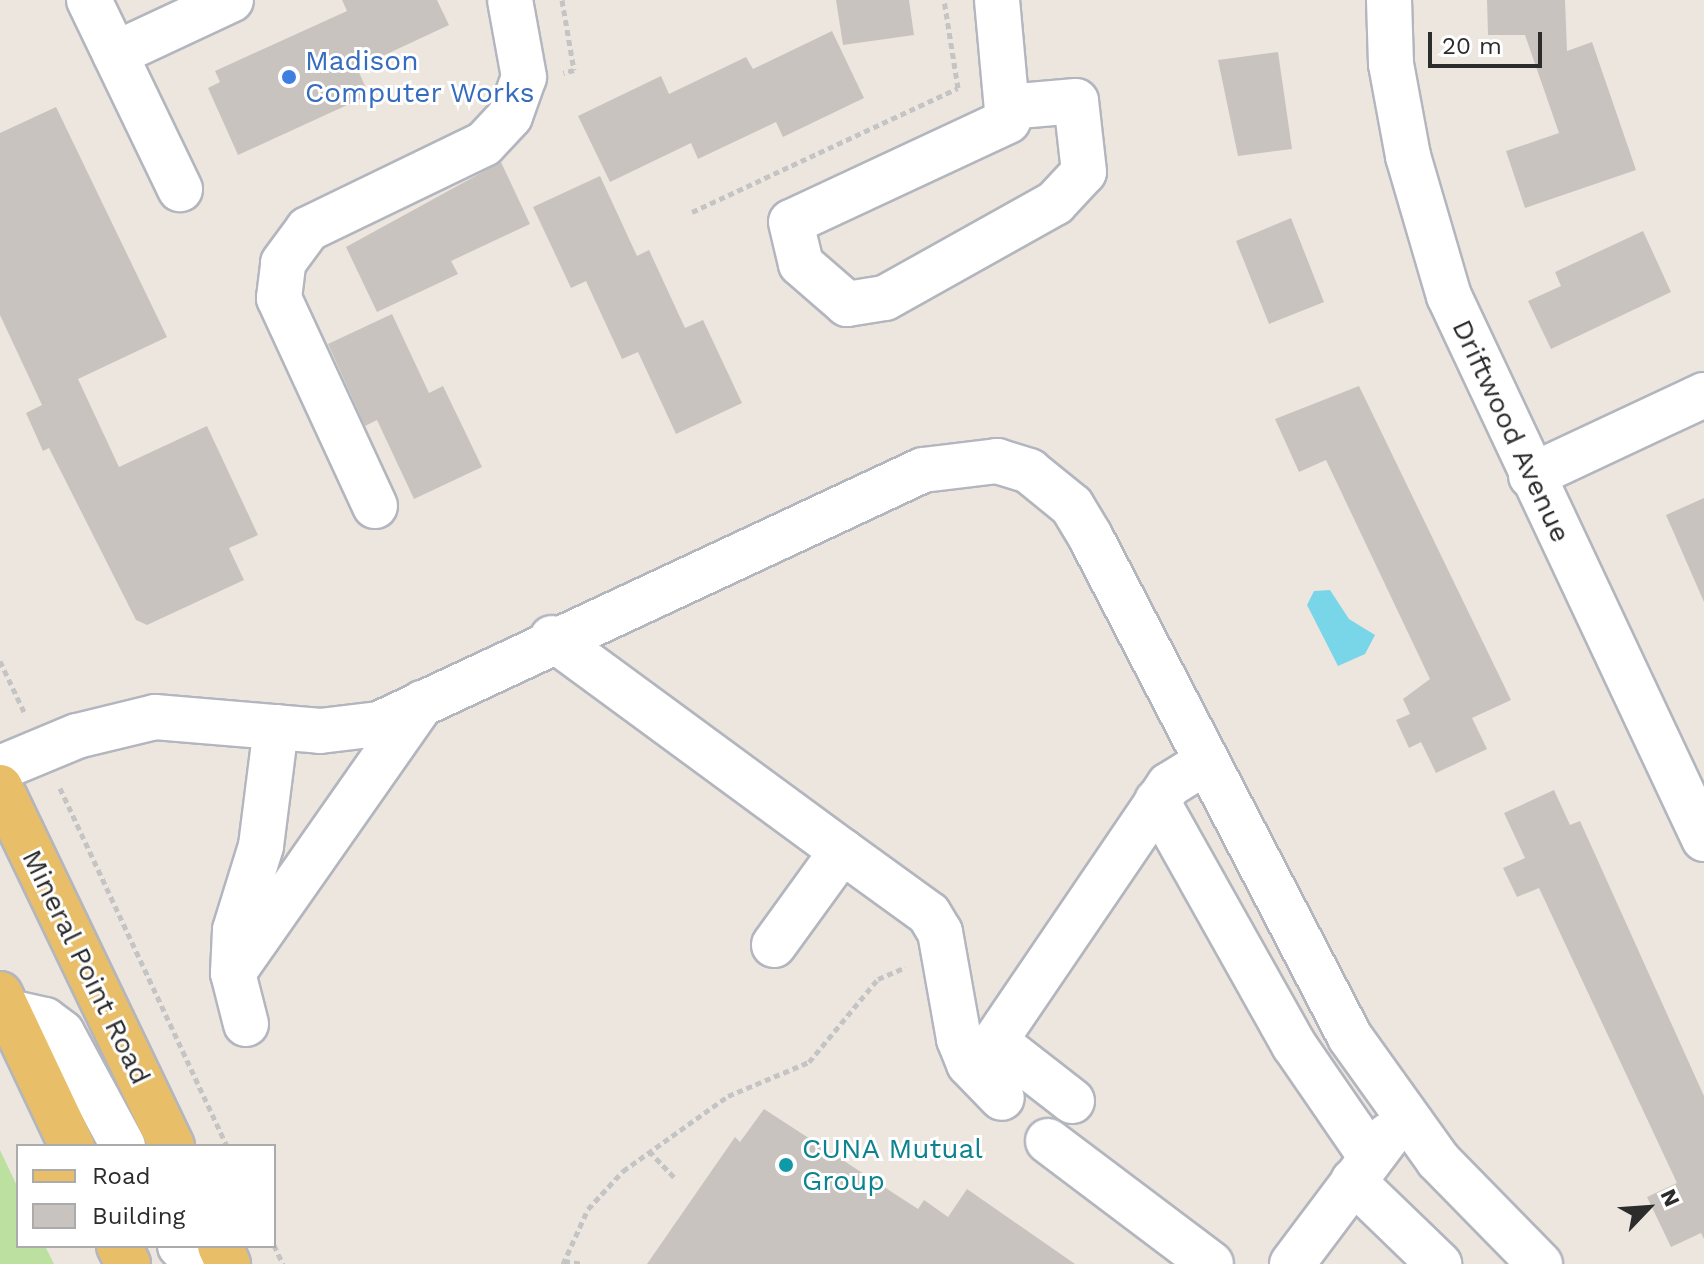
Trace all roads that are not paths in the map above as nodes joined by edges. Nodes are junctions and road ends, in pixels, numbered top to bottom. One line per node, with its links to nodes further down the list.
1 (89, 0): 6 (street)
2 (231, 0): 6 (street)
3 (510, 0): 11 (street)
4 (997, 0): 7 (street)
5 (1389, 0): 10 (street, Driftwood Avenue)
6 (115, 54): 8 (street)
7 (1007, 107): 7 (street)
8 (180, 189)
9 (1704, 395): 10 (street)
10 (1531, 476): 19 (street, Driftwood Avenue)
11 (375, 506)
12 (552, 638): 13 (street); 15 (street); 20 (street)
13 (424, 699): 14 (street); 22 (street)
14 (276, 727): 16 (street); 22 (street)
15 (1206, 762): 18 (street); 27 (street)
16 (0, 768)
17 (0, 787): 31 (main road, Mineral Point Road)
18 (1157, 801): 26 (street); 32 (street)
19 (1704, 839)
20 (842, 851): 21 (street); 25 (street)
21 (774, 945)
22 (233, 973): 24 (street)
23 (2, 1004): 29 (main road); 30 (street)
24 (246, 1024)
25 (1002, 1098)
26 (1072, 1101)
27 (1403, 1118): 32 (street); 38 (street)
28 (1048, 1141): 35 (street)
29 (71, 1144)
30 (122, 1144)
31 (171, 1144)
32 (1362, 1169): 36 (street); 37 (street)
33 (182, 1248): 34 (street)
34 (198, 1264)
35 (1211, 1264)
36 (1292, 1264)
37 (1439, 1264)
38 (1540, 1264)

